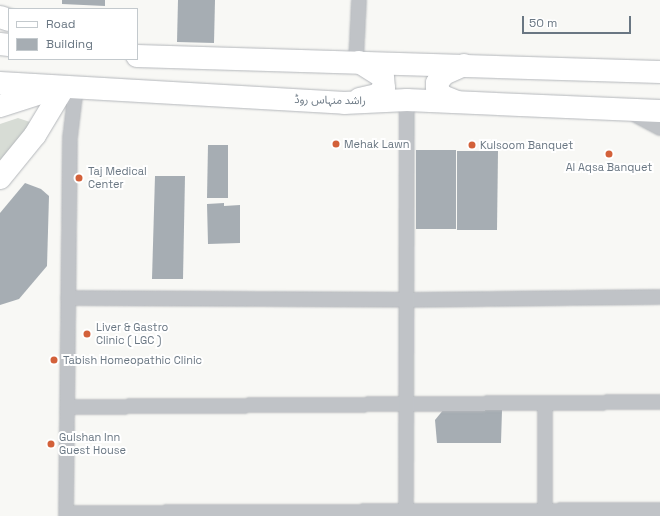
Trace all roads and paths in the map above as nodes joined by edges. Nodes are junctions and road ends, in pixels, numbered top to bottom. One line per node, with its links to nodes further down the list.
1 (359, 0): 3 (street)
2 (138, 56): 3 (main road)
3 (356, 61): 4 (main road); 9 (main road)
4 (466, 65): 5 (main road); 10 (main road)
5 (660, 72)
6 (0, 83): 7 (main road, راشد منہاس روڈ)
7 (70, 87): 9 (main road, راشد منہاس روڈ); 11 (main road); 15 (main road); 17 (street)
8 (407, 100): 9 (main road, راشد منہاس روڈ); 10 (main road, راشد منہاس روڈ); 18 (street)
9 (344, 102)
10 (457, 102): 12 (main road, راشد منہاس روڈ)
11 (0, 106)
12 (627, 110): 13 (main road, راشد منہاس روڈ); 14 (street)
13 (660, 111)
14 (660, 128)
15 (0, 178)
16 (660, 296): 18 (street)
17 (68, 298): 18 (street); 22 (street)
18 (405, 300): 21 (street)
19 (660, 402): 20 (street)
20 (545, 403): 21 (street); 23 (street)
21 (406, 405): 22 (street); 26 (street)
22 (69, 407): 25 (street)
23 (545, 510): 24 (street); 26 (street)
24 (660, 510)
25 (66, 514): 26 (street)
26 (406, 514)

